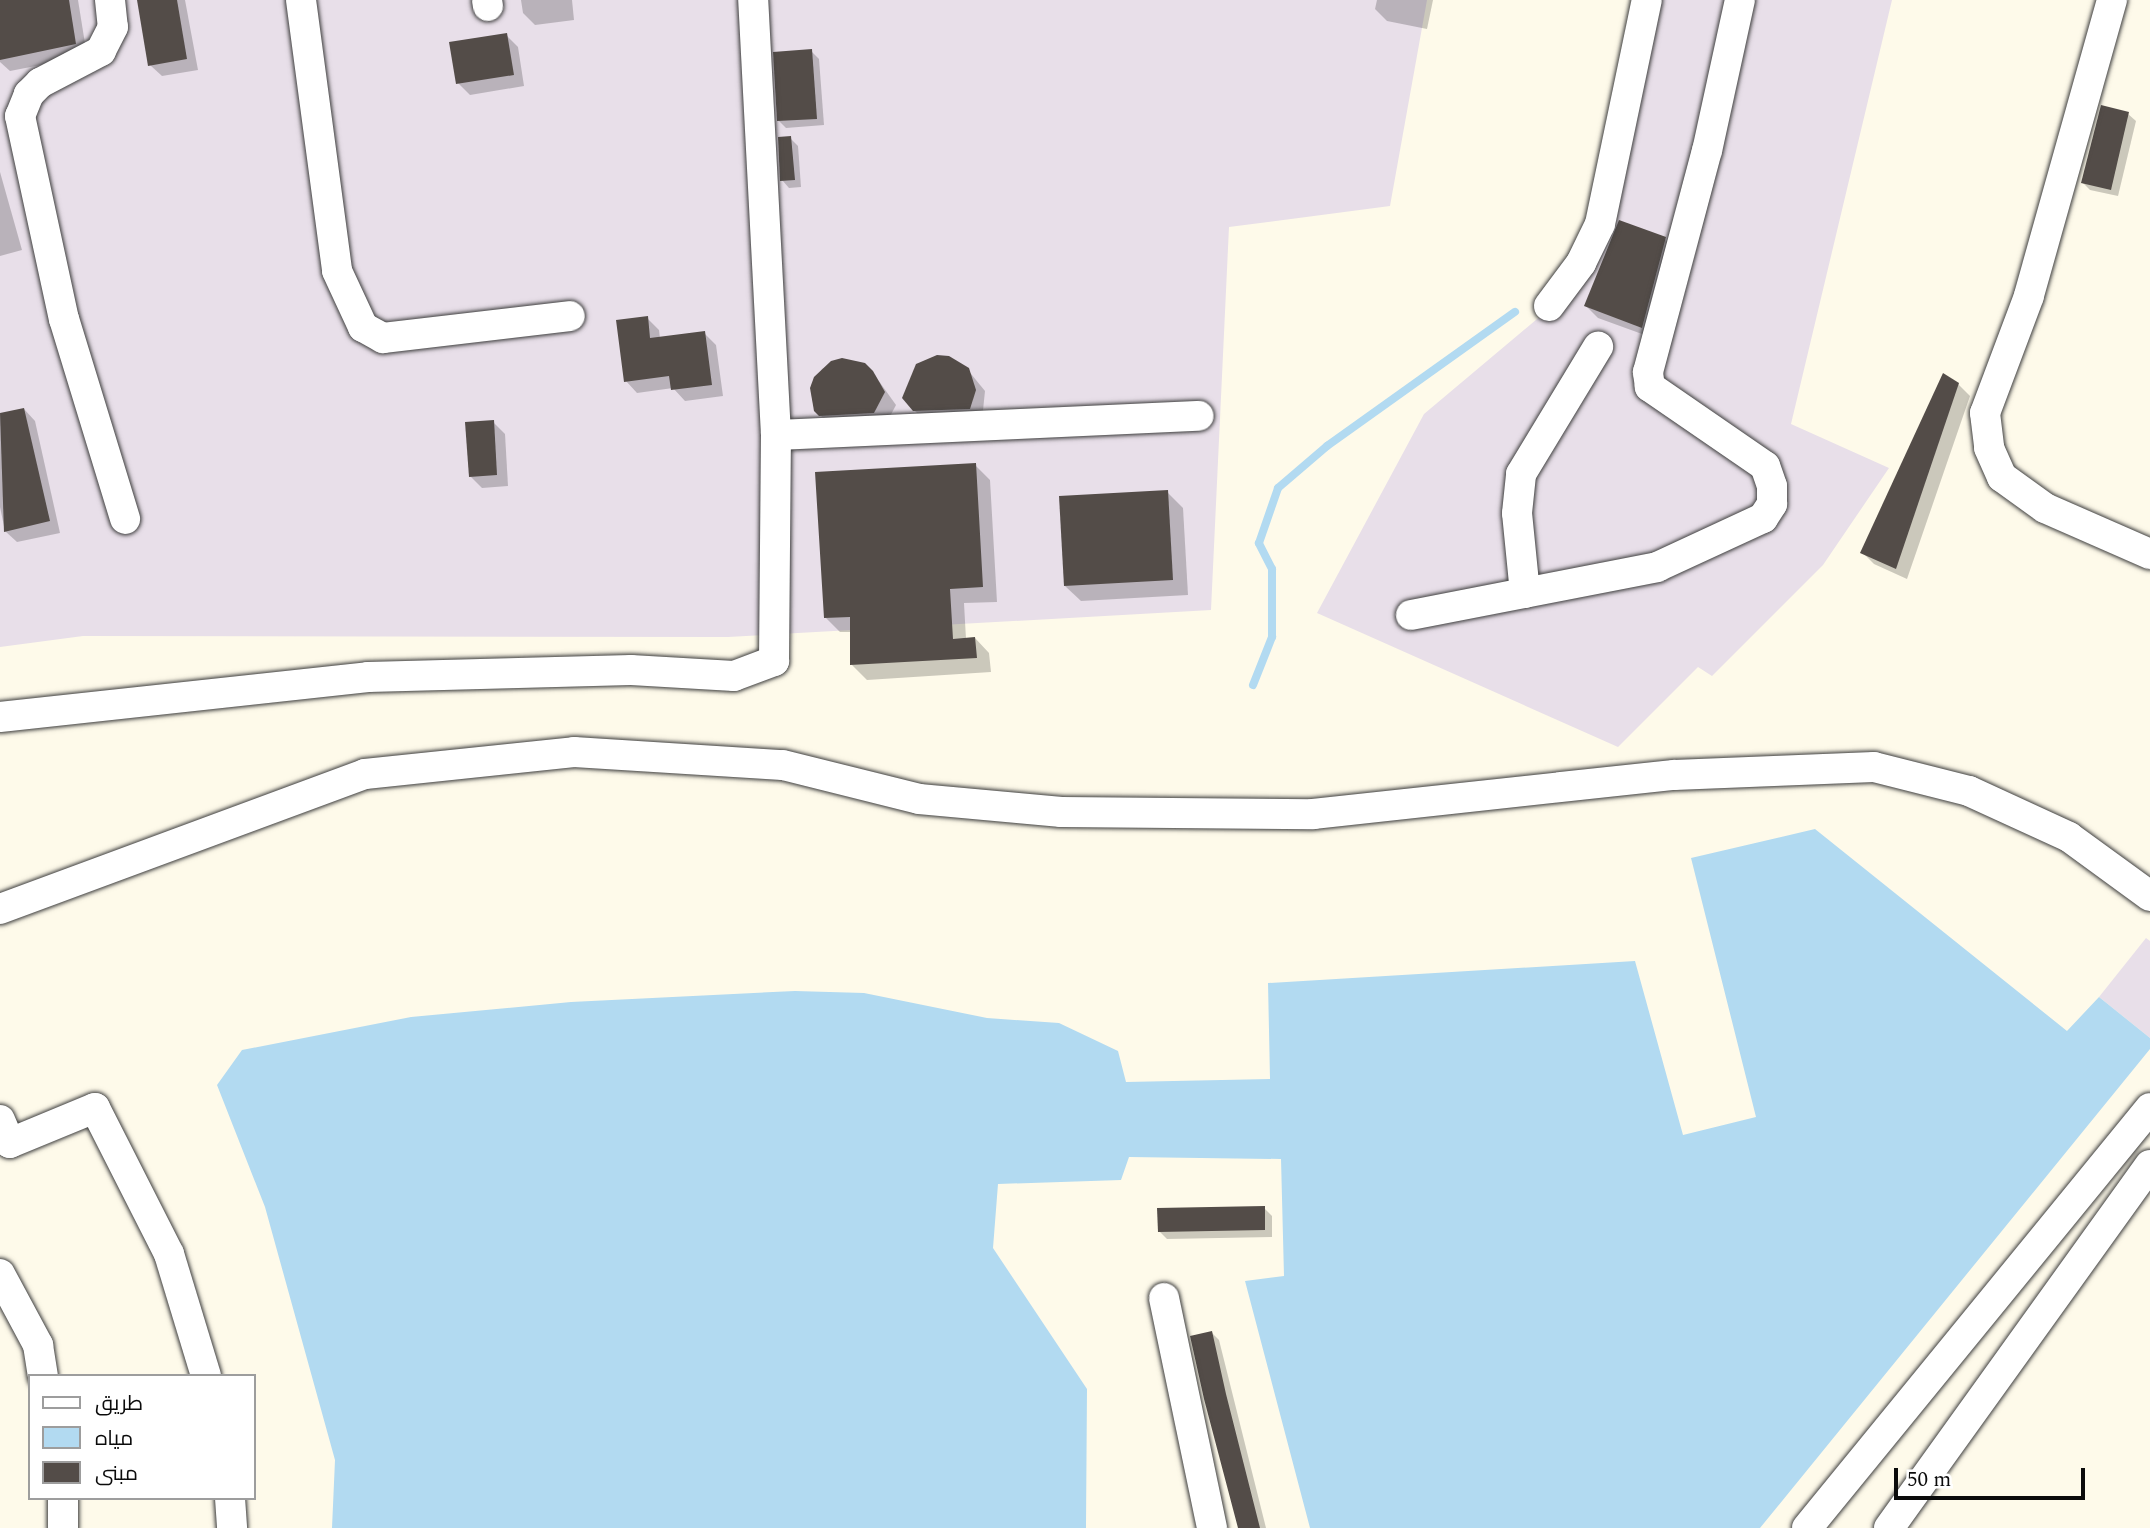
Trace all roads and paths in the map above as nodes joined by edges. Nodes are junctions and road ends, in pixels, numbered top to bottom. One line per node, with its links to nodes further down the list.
1 (110, 0): 12 (street)
2 (301, 0): 8 (street)
3 (753, 0): 11 (street)
4 (1647, 0): 7 (street)
5 (1740, 0): 14 (street)
6 (2112, 0): 13 (street)
7 (1549, 306)
8 (570, 316)
9 (1598, 347): 14 (street)
10 (1199, 416): 11 (street)
11 (776, 435): 16 (street)
12 (125, 519)
13 (2150, 554)
14 (1525, 593): 15 (street)
15 (1411, 615)
16 (0, 717)
17 (2150, 896): 18 (street)
18 (0, 909)
19 (2150, 1108): 31 (street)
20 (0, 1120): 25 (street)
21 (2150, 1165): 32 (street)
22 (0, 1274): 24 (street)
23 (1164, 1298): 30 (street)
24 (43, 1374)
25 (205, 1374)
26 (63, 1500): 28 (street)
27 (230, 1500): 29 (street)
28 (63, 1528)
29 (232, 1528)
30 (1212, 1528)
31 (1807, 1528)
32 (1889, 1528)

